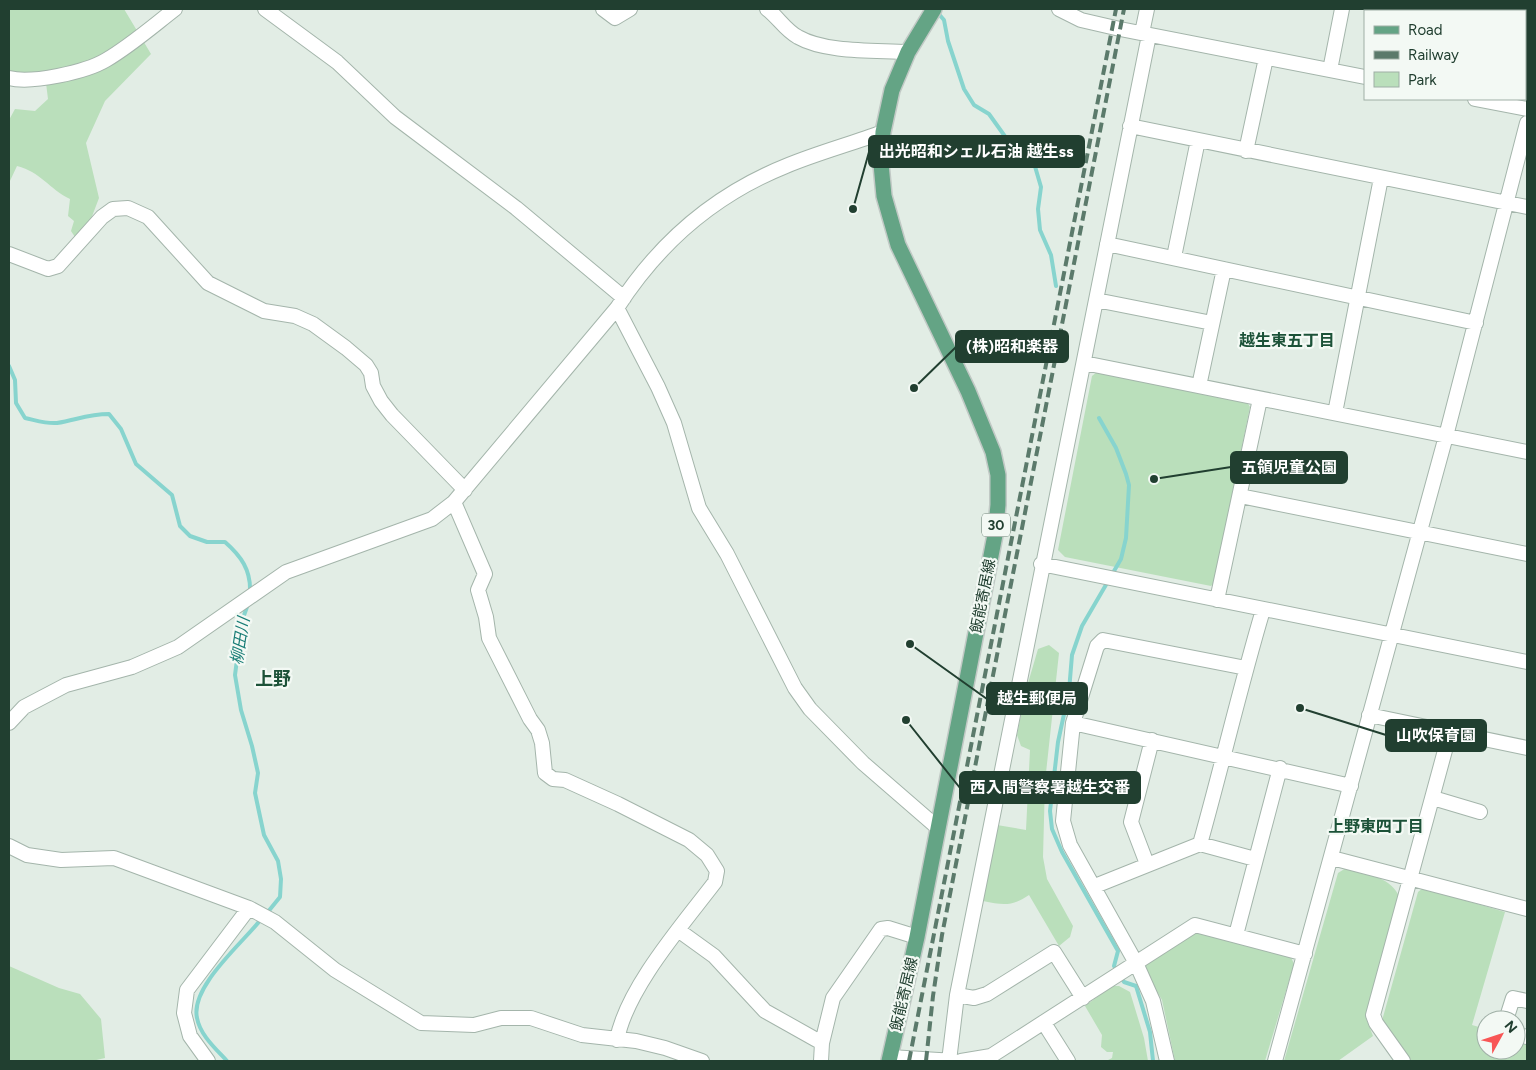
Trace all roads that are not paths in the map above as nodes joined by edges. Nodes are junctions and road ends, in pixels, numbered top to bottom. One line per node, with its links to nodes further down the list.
1 (175, 9): 15 (street)
2 (265, 9): 32 (street)
3 (603, 9): 4 (street)
4 (630, 9)
5 (767, 9): 11 (street)
6 (1059, 9): 10 (street)
7 (1146, 9): 10 (street)
8 (1342, 9): 13 (street)
9 (933, 11): 11 (main road, 飯能寄居線 / 30)
10 (1145, 34): 12 (street); 19 (street)
11 (908, 52): 20 (main road, 飯能寄居線 / 30)
12 (1266, 58): 13 (street); 22 (street)
13 (1330, 70): 14 (street)
14 (1364, 77)
15 (9, 78)
16 (1480, 100): 17 (street)
17 (1527, 109)
18 (1527, 123): 24 (street)
19 (1130, 126): 21 (street); 26 (street)
20 (883, 132): 32 (street); 63 (main road, 飯能寄居線 / 30)
21 (1198, 140): 22 (street); 28 (street)
22 (1246, 151): 23 (street)
23 (1381, 178): 24 (street); 30 (street)
24 (1507, 203): 25 (street); 33 (street)
25 (1527, 207)
26 (1107, 244): 28 (street); 31 (street)
27 (9, 254): 41 (street)
28 (1174, 257): 29 (street)
29 (1224, 269): 30 (street); 34 (street)
30 (1358, 296): 33 (street); 38 (street)
31 (1096, 300): 34 (street); 35 (street)
32 (620, 303): 41 (street); 63 (street)
33 (1476, 323): 39 (street)
34 (1212, 324): 36 (street)
35 (1084, 363): 36 (street); 46 (street)
36 (1198, 386): 37 (street)
37 (1260, 399): 38 (street); 42 (street)
38 (1335, 413): 39 (street)
39 (1446, 436): 40 (street); 44 (street)
40 (1527, 452)
41 (465, 490): 43 (street)
42 (1240, 496): 44 (street); 47 (street)
43 (454, 502): 53 (street); 73 (street)
44 (1418, 531): 45 (street); 49 (street)
45 (1527, 554)
46 (1041, 564): 47 (street); 78 (street)
47 (1217, 600): 48 (street)
48 (1264, 610): 49 (street); 51 (street)
49 (1391, 635): 50 (street); 52 (street)
50 (1527, 662)
51 (1246, 668): 54 (street); 58 (street)
52 (1369, 715): 55 (street); 60 (street)
53 (9, 723)
54 (1073, 723): 56 (street); 70 (street)
55 (1450, 732): 57 (street); 61 (street)
56 (1152, 740): 58 (street); 68 (street)
57 (1527, 748)
58 (1225, 757): 59 (street); 64 (street)
59 (1280, 768): 60 (street); 67 (street)
60 (1351, 786): 66 (street)
61 (1433, 798): 62 (street); 69 (street)
62 (1480, 812)
63 (938, 828): 75 (main road, 飯能寄居線 / 30)
64 (1200, 844): 67 (street); 68 (street)
65 (9, 846): 71 (street)
66 (1332, 858): 69 (street); 76 (street)
67 (1255, 859): 74 (street)
68 (1147, 864): 70 (street)
69 (1411, 879): 72 (street); 96 (street)
70 (1094, 886): 77 (street)
71 (249, 908): 83 (street); 87 (street)
72 (1527, 910)
73 (678, 930): 83 (street); 84 (street)
74 (1236, 935): 76 (street); 77 (street)
75 (917, 937): 84 (street); 85 (main road, 飯能寄居線 / 30)
76 (1305, 954): 95 (street)
77 (1131, 966): 79 (street); 94 (street)
78 (957, 995): 79 (street); 90 (street)
79 (1083, 998): 82 (street)
80 (1527, 1001): 81 (street)
81 (1509, 1010)
82 (1044, 1023): 86 (street); 93 (street)
83 (617, 1040): 88 (street)
84 (822, 1043): 89 (street)
85 (890, 1059): 90 (street)
86 (992, 1059): 92 (street)
87 (208, 1061)
88 (702, 1061)
89 (821, 1061)
90 (949, 1061): 91 (street)
91 (955, 1061)
92 (960, 1061)
93 (1068, 1061)
94 (1167, 1061)
95 (1275, 1061)
96 (1403, 1061)

